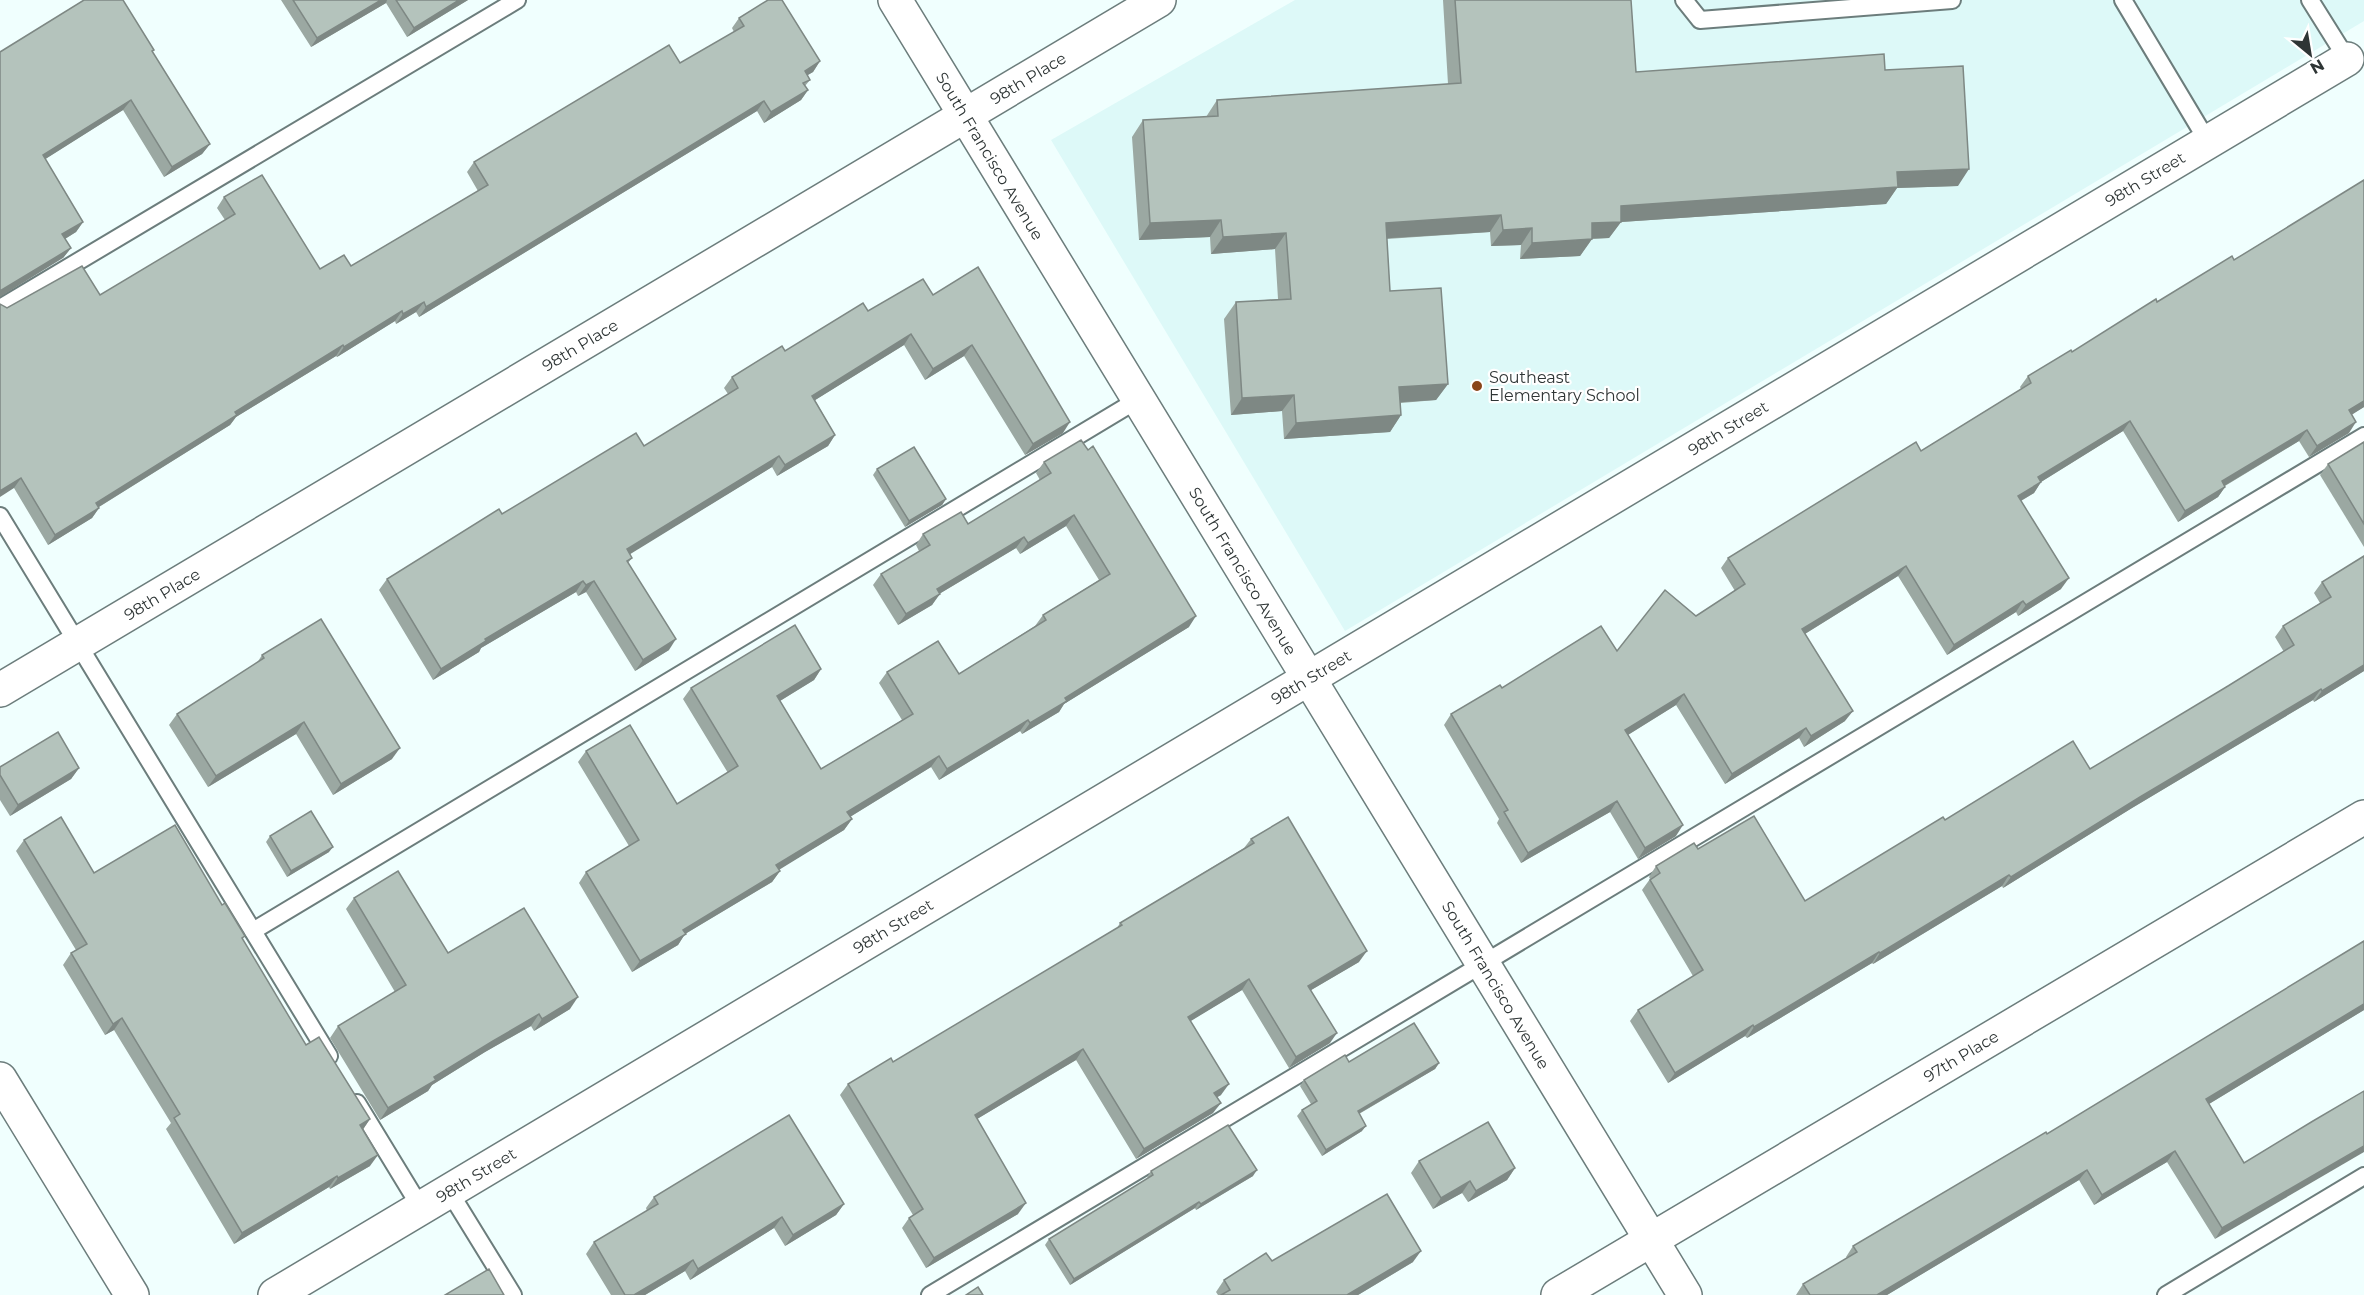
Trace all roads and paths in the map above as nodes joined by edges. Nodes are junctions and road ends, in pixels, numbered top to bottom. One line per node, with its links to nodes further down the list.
1 (517, 0): 11 (lane)
2 (895, 0): 9 (street, South Francisco Avenue)
3 (1159, 0): 9 (street, 98th Place)
4 (1684, 0): 5 (lane)
5 (1952, 0)
6 (2123, 0): 10 (lane)
7 (2310, 0): 8 (lane)
8 (2347, 59): 10 (street, 98th Street)
9 (966, 115): 12 (street, South Francisco Avenue); 15 (street, 98th Place)
10 (2208, 142): 16 (street, 98th Street)
11 (0, 308)
12 (1138, 399): 16 (street, South Francisco Avenue); 19 (lane)
13 (2364, 436): 20 (lane)
14 (0, 516): 15 (lane)
15 (78, 644): 17 (street, 98th Place); 19 (lane)
16 (1309, 678): 20 (street, South Francisco Avenue); 25 (street, 98th Street)
17 (0, 690)
18 (2364, 817): 27 (street, 97th Place)
19 (253, 932): 21 (lane)
20 (1483, 964): 27 (street, South Francisco Avenue); 31 (lane)
21 (338, 1072)
22 (0, 1079): 28 (street)
23 (351, 1092): 26 (lane)
24 (2364, 1176): 34 (lane)
25 (449, 1191): 26 (street, 98th Street); 30 (lane)
26 (421, 1208): 29 (street, 98th Street)
27 (1652, 1239): 32 (street, 97th Place); 33 (street, South Francisco Avenue)
28 (132, 1295)
29 (275, 1295)
30 (513, 1295)
31 (930, 1295)
32 (1558, 1295)
33 (1685, 1295)
34 (2166, 1295)

